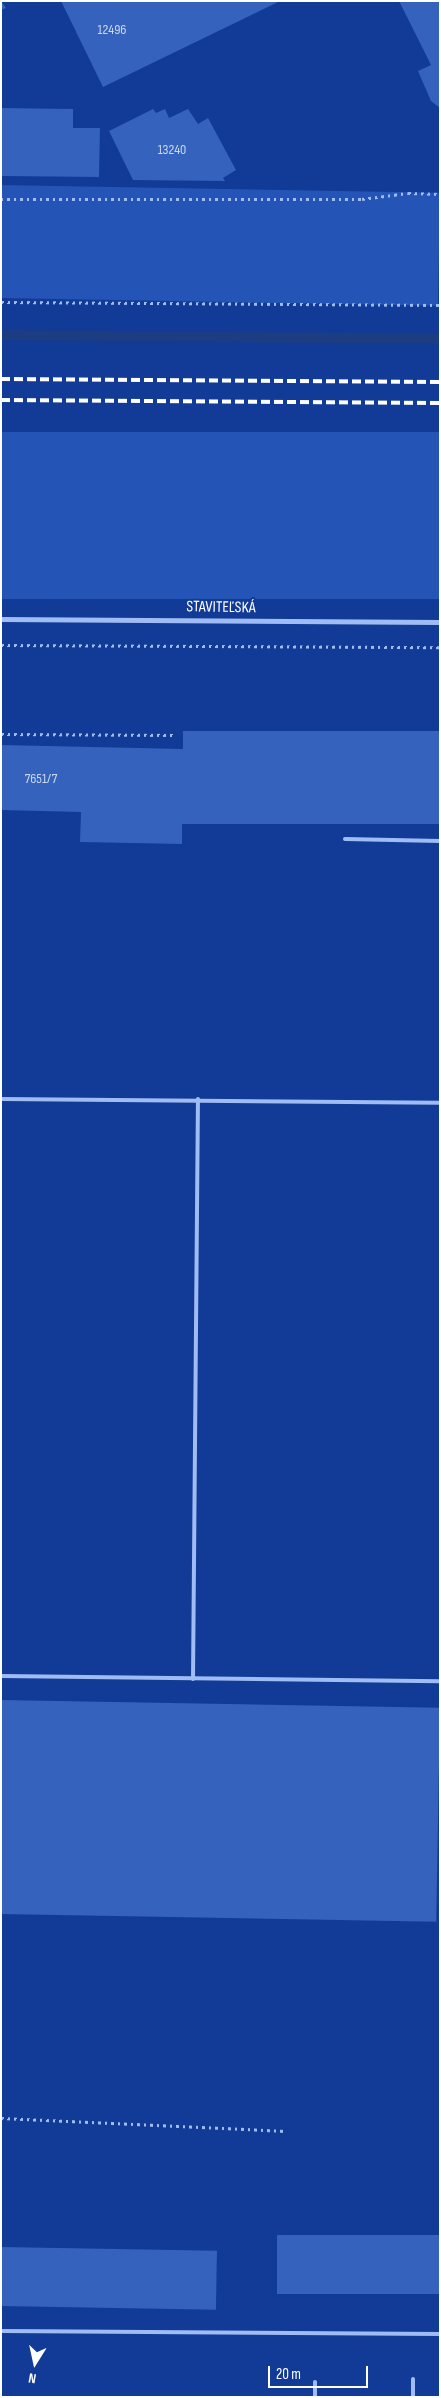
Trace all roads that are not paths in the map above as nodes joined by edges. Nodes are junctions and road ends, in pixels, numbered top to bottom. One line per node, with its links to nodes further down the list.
1 (1, 618): 2 (street, STAVITEĽSKÁ)
2 (440, 622)
3 (345, 839): 4 (lane)
4 (440, 841)
5 (1, 1099): 6 (lane)
6 (198, 1099): 7 (lane); 9 (lane)
7 (440, 1103)
8 (1, 1676): 9 (lane)
9 (193, 1679): 10 (lane)
10 (440, 1681)
11 (2, 2331): 12 (lane)
12 (440, 2334)
13 (413, 2379): 16 (lane)
14 (315, 2382): 15 (lane)
15 (315, 2397)
16 (413, 2397)

